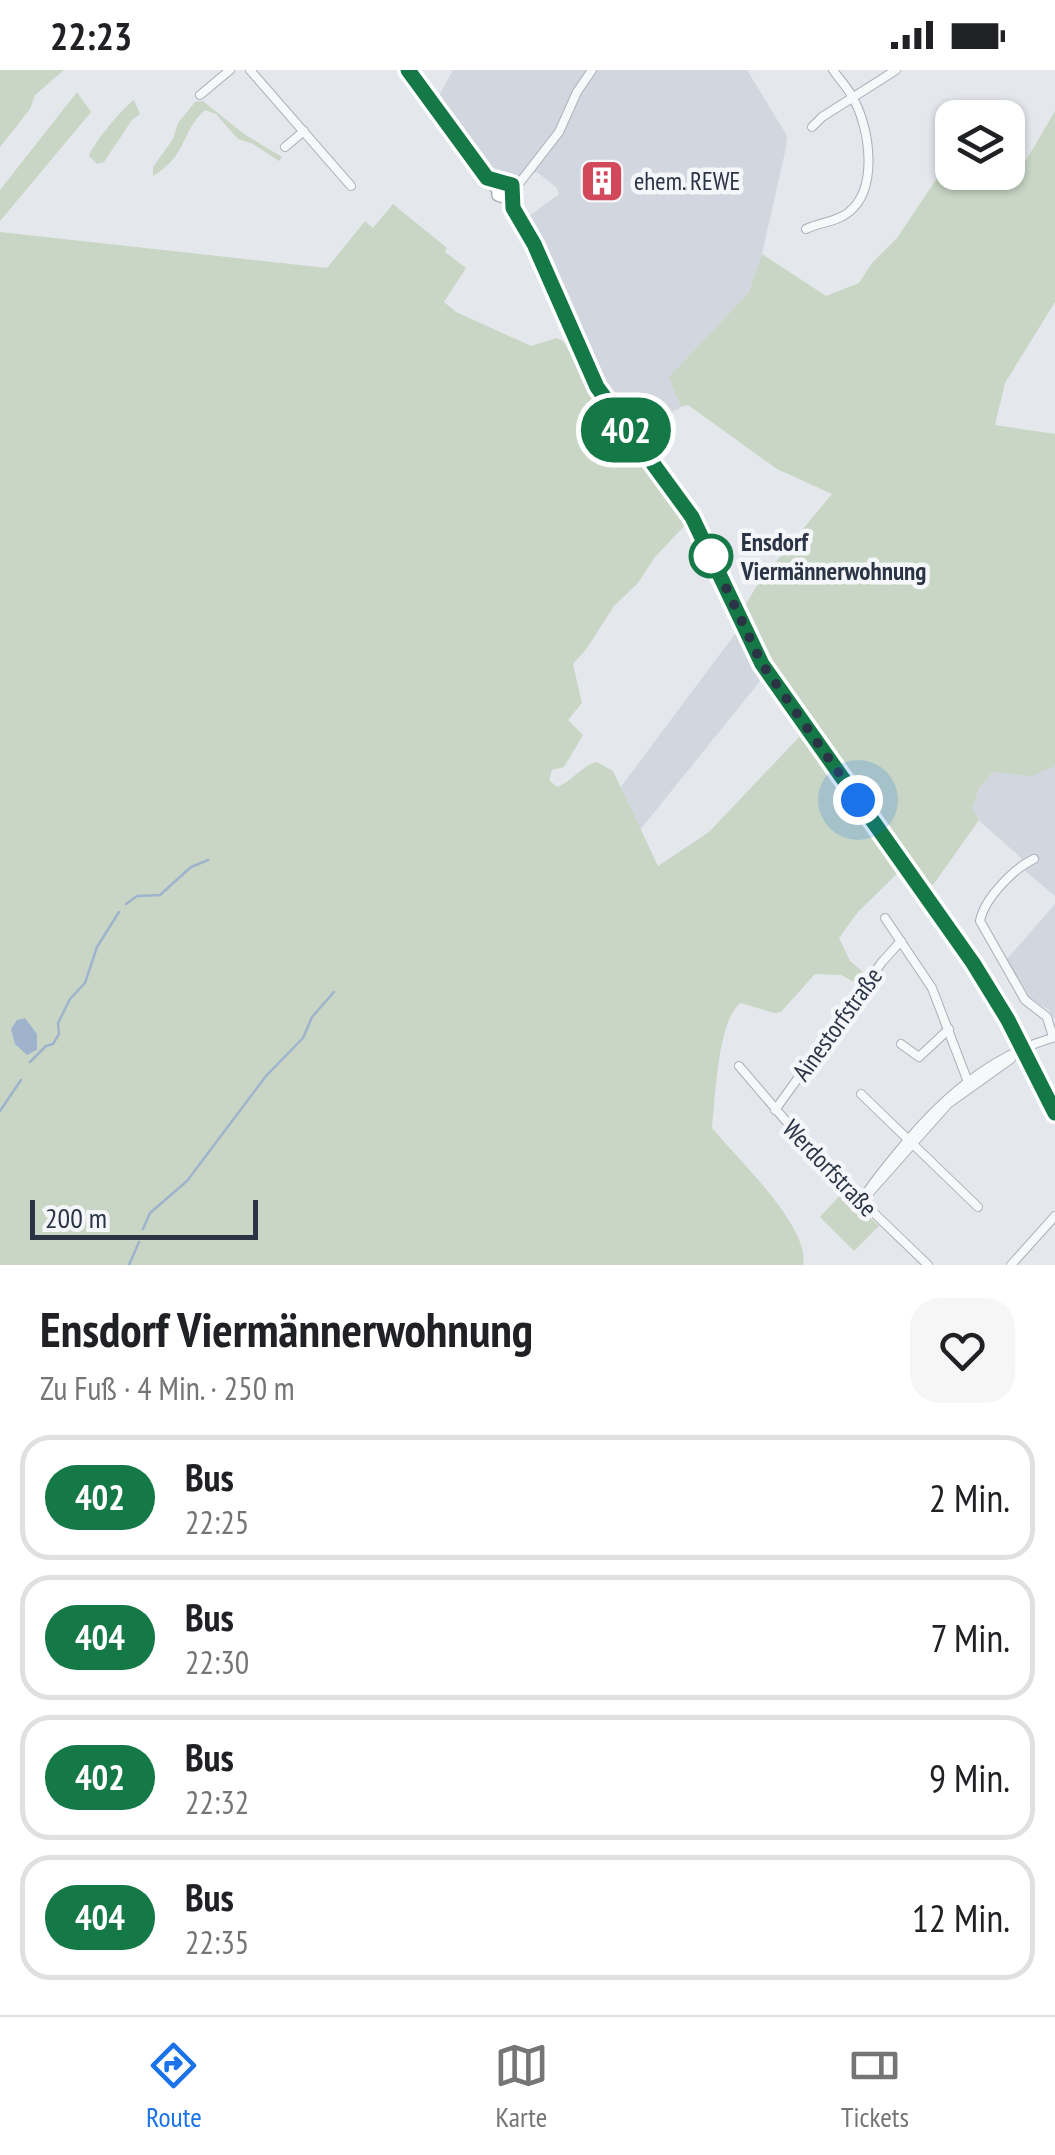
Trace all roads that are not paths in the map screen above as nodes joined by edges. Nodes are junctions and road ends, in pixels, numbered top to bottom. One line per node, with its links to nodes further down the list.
1 (230, 70): 7 (street)
2 (250, 70): 10 (street)
3 (408, 70): 13 (main road)
4 (592, 70): 13 (street)
5 (832, 70): 8 (street)
6 (896, 70): 8 (street)
7 (200, 96)
8 (853, 97): 9 (street); 14 (street)
9 (812, 126)
10 (304, 131): 11 (street); 12 (street)
11 (285, 146)
12 (352, 186)
13 (506, 190): 21 (main road)
14 (806, 229)
15 (1034, 859): 19 (street)
16 (884, 918): 17 (street)
17 (901, 942): 18 (street); 25 (street, Ainestorfstraße)
18 (950, 1029): 20 (street); 23 (street)
19 (1054, 1037): 21 (street)
20 (901, 1044)
21 (1022, 1050): 23 (street); 26 (main road)
22 (739, 1066): 25 (street, Werdorfstraße)
23 (969, 1084): 27 (street)
24 (861, 1094): 27 (street)
25 (775, 1110): 28 (street, Werdorfstraße)
26 (1055, 1114)
27 (910, 1143): 28 (street); 29 (street)
28 (861, 1202): 31 (street, Werdorfstraße)
29 (978, 1207)
30 (1055, 1216): 32 (street)
31 (928, 1265)
32 (1011, 1265)

